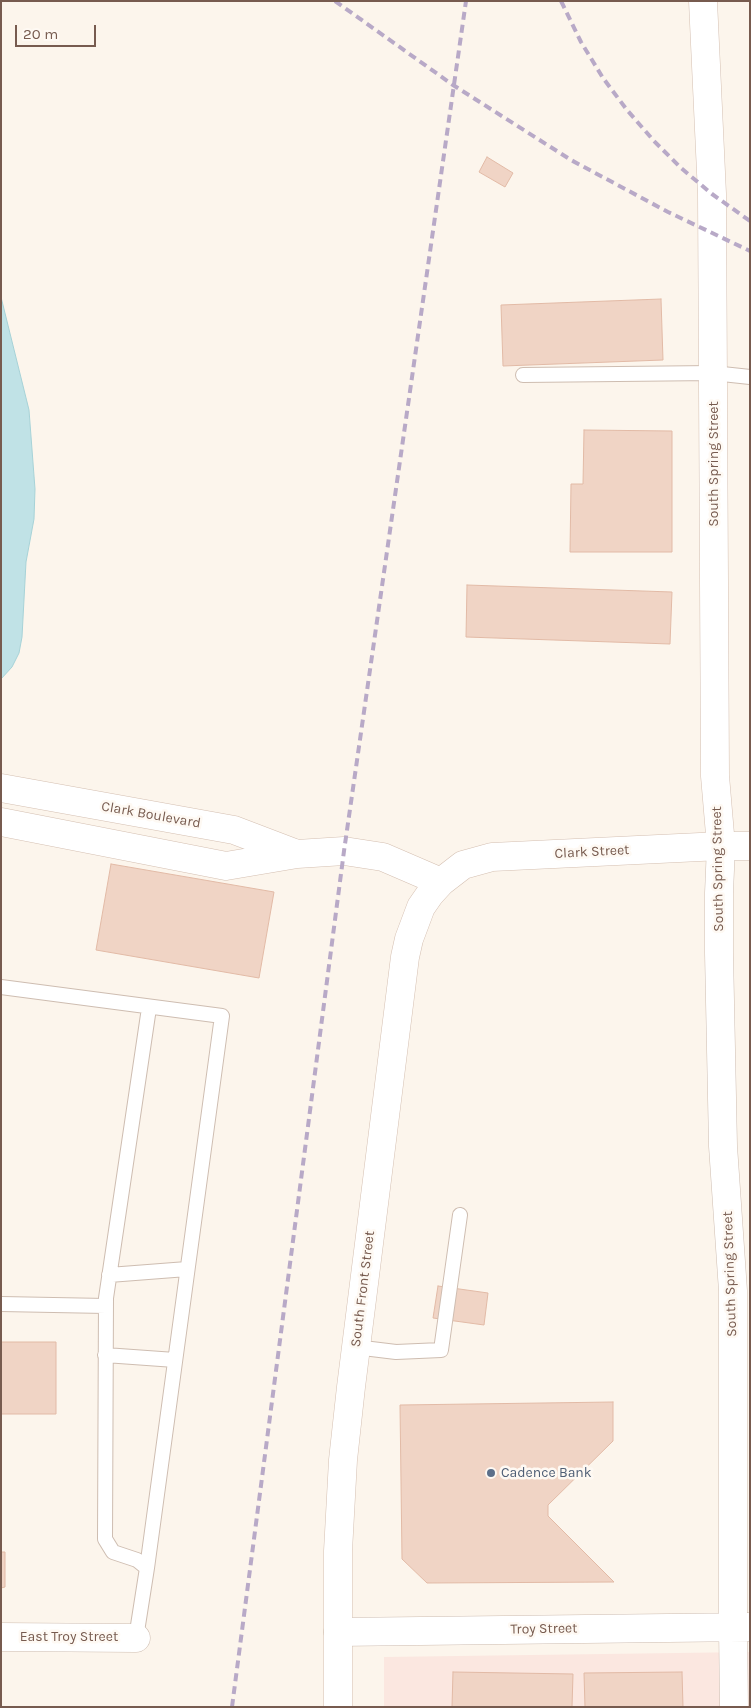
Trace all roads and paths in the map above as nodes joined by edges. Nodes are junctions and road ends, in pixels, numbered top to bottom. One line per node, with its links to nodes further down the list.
1 (703, 1): 2 (street, South Spring Street)
2 (713, 373): 3 (lane); 4 (lane); 7 (street, South Spring Street)
3 (523, 375)
4 (750, 377)
5 (1, 788): 9 (street, Clark Boulevard)
6 (1, 822): 9 (street, Clark Boulevard)
7 (721, 846): 8 (street, Clark Street); 10 (street, Clark Street); 16 (street, South Spring Street)
8 (750, 846)
9 (297, 854): 10 (street, Clark Boulevard)
10 (441, 882): 19 (street, South Front Street)
11 (1, 987): 12 (lane)
12 (149, 1008): 14 (lane); 15 (lane)
13 (460, 1216): 19 (lane)
14 (187, 1269): 15 (lane); 21 (lane)
15 (109, 1275): 18 (lane)
16 (741, 1290): 22 (street, South Spring Street)
17 (1, 1304): 18 (lane)
18 (106, 1306): 20 (lane)
19 (356, 1347): 25 (street, South Front Street)
20 (105, 1355): 21 (lane); 23 (lane)
21 (175, 1360): 23 (lane)
22 (741, 1550): 24 (street, South Spring Street)
23 (147, 1568): 27 (lane)
24 (741, 1627): 25 (street, Troy Street); 29 (street, South Spring Street)
25 (338, 1632): 28 (street, South Front Street)
26 (1, 1637): 27 (street, East Troy Street)
27 (136, 1638)
28 (338, 1707)
29 (734, 1707)

